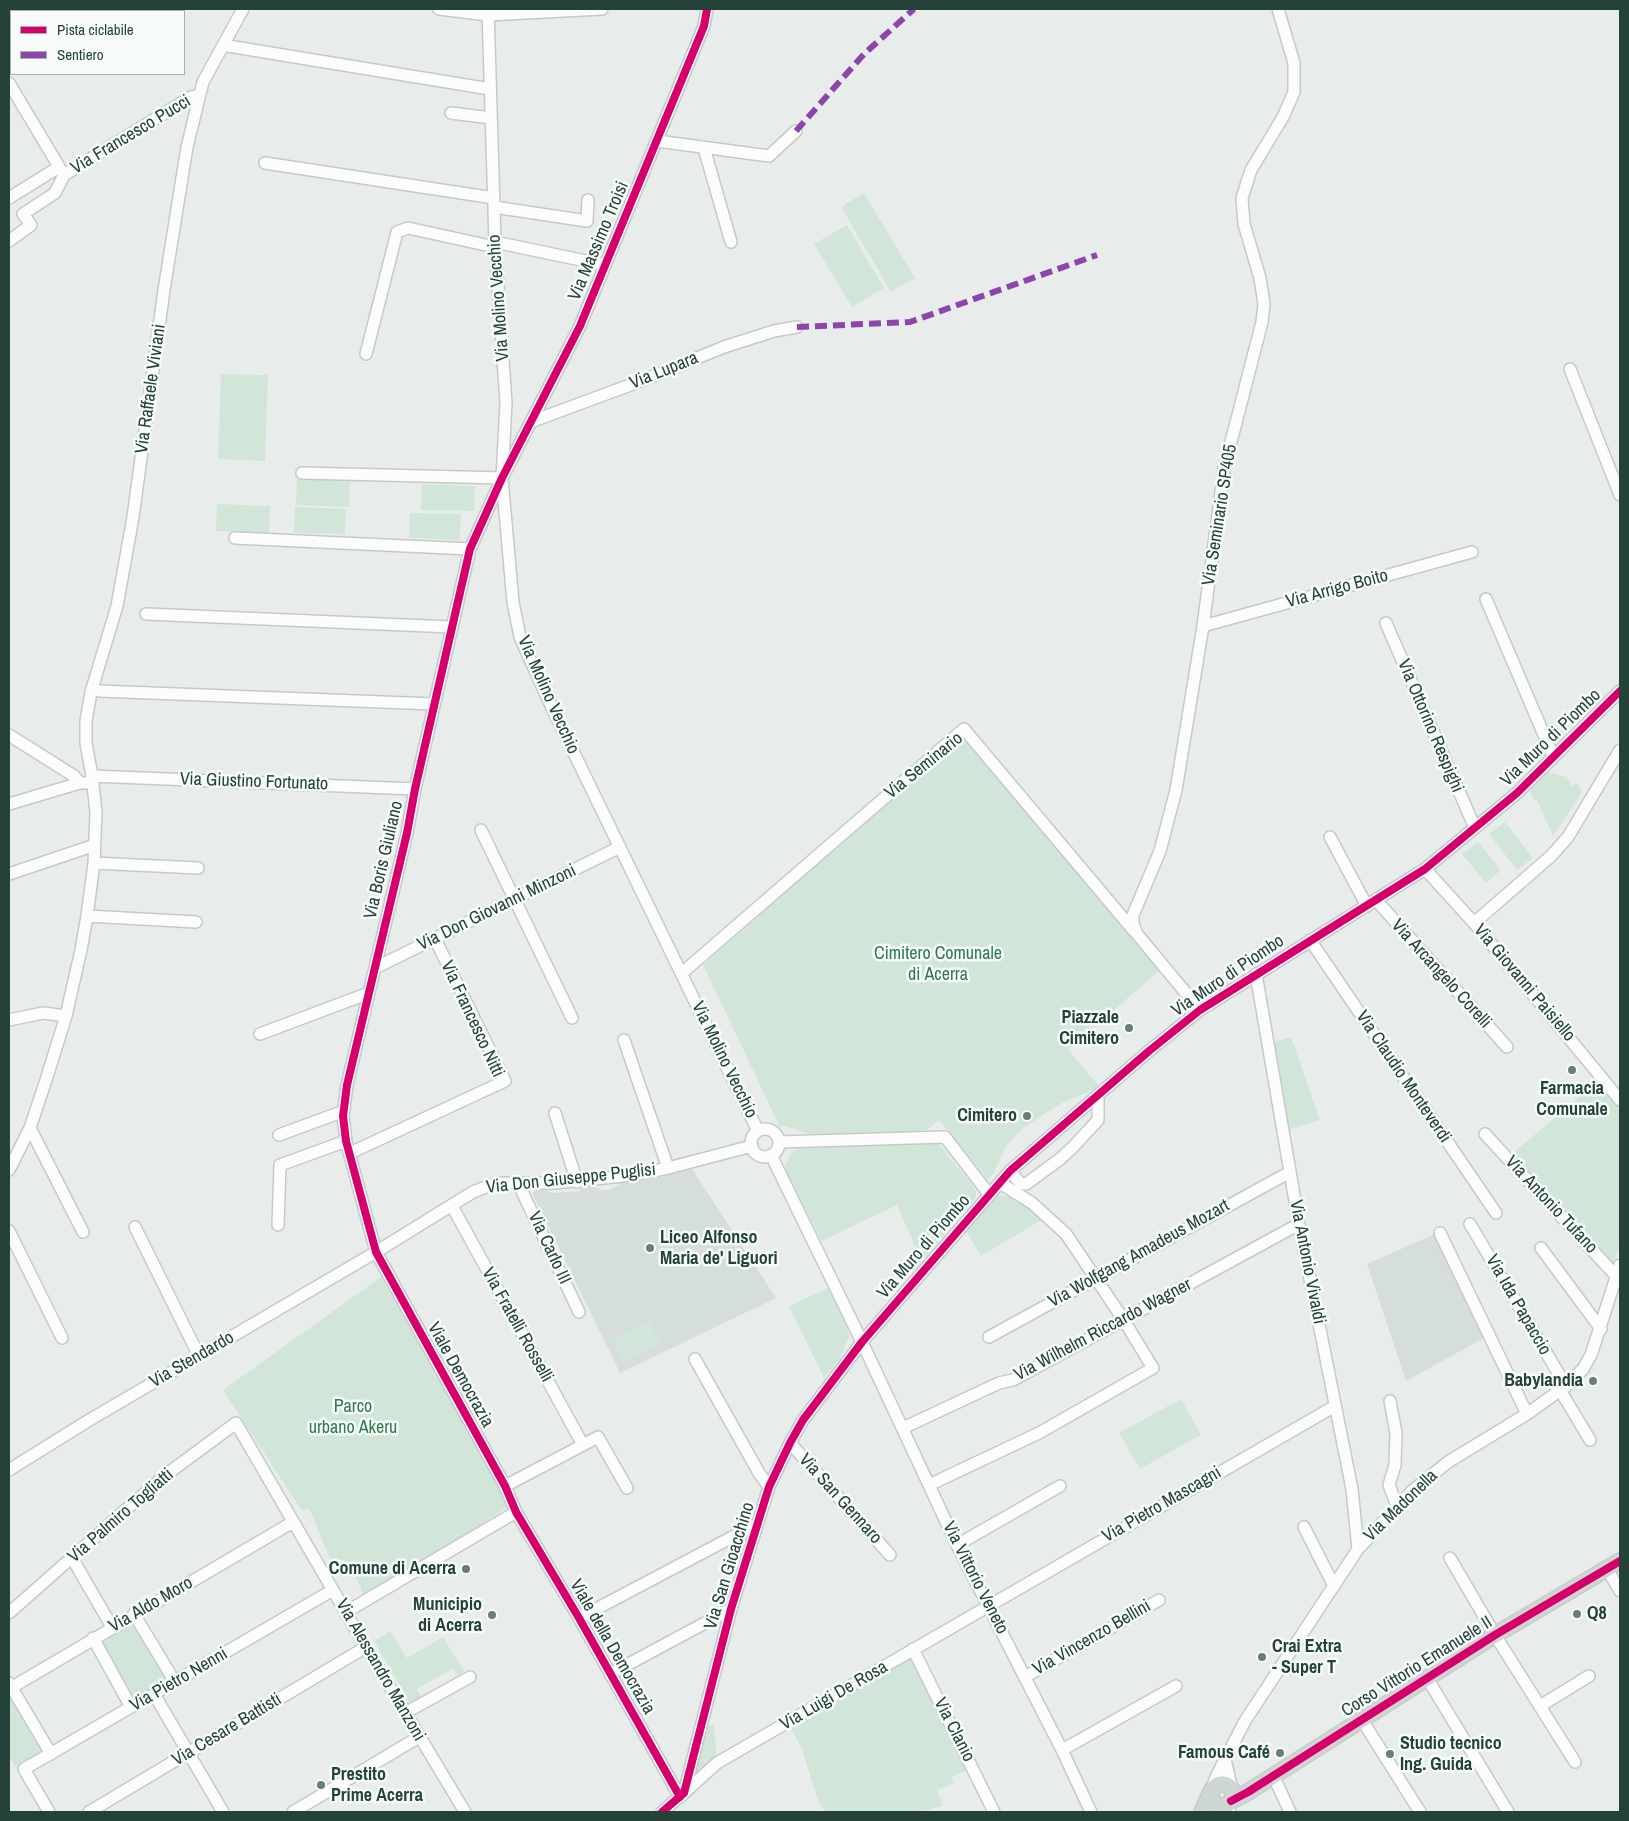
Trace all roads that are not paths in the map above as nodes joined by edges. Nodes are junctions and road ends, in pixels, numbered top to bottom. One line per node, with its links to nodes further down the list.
1 (242, 9): 10 (street, Via Raffaele Viviani)
2 (439, 9): 6 (street)
3 (602, 9): 6 (street)
4 (707, 9): 14 (street, Via Massimo Troisi)
5 (1278, 9): 38 (street, Via Seminario SP405)
6 (488, 12): 9 (street, Via Molino Vecchio)
7 (228, 46): 9 (street)
8 (9, 82): 17 (street, Via Francesco Pucci)
9 (490, 89): 12 (street, Via Molino Vecchio)
10 (199, 95): 17 (street, Via Francesco Pucci); 46 (street, Via Raffaele Viviani)
11 (451, 113): 12 (street)
12 (491, 118): 20 (street, Via Molino Vecchio)
13 (796, 131): 15 (street)
14 (657, 141): 15 (street); 28 (street, Via Massimo Troisi)
15 (704, 148): 22 (street)
16 (265, 164): 20 (street)
17 (62, 171): 18 (street, Via Francesco Pucci); 21 (street, Via Francesco Pucci)
18 (9, 198)
19 (588, 200): 20 (street)
20 (494, 203): 23 (street, Via Molino Vecchio)
21 (9, 241)
22 (731, 242)
23 (495, 244): 24 (street); 26 (street); 30 (street, Via Molino Vecchio)
24 (600, 264)
25 (797, 327): 28 (street, Via Lupara)
26 (366, 354)
27 (1570, 369): 31 (street)
28 (533, 421): 30 (street, Via Massimo Troisi)
29 (302, 473): 30 (street)
30 (502, 478): 33 (street, Via Boris Giuliano); 54 (street, Via Molino Vecchio)
31 (1620, 495)
32 (235, 538): 33 (street)
33 (470, 549): 39 (street, Via Boris Giuliano)
34 (1472, 552): 38 (street, Via Arrigo Boito)
35 (1486, 599): 45 (street)
36 (146, 614): 39 (street)
37 (1386, 623): 50 (street, Via Ottorino Respighi)
38 (1203, 626): 64 (street, Via Seminario SP405)
39 (452, 627): 42 (street, Via Boris Giuliano)
40 (99, 691): 42 (street)
41 (1620, 691): 45 (street, Via Muro di Piombo)
42 (434, 704): 48 (street, Via Boris Giuliano)
43 (9, 735): 47 (street)
44 (1620, 750): 63 (street)
45 (1553, 756): 50 (street, Via Muro di Piombo)
46 (93, 780): 47 (street, Via Giustino Fortunato); 48 (street, Via Giustino Fortunato); 53 (street, Via Raffaele Viviani)
47 (80, 783): 49 (street, Via Giustino Fortunato)
48 (415, 789): 67 (street, Via Boris Giuliano)
49 (9, 804)
50 (1475, 828): 57 (street, Via Muro di Piombo)
51 (481, 830): 59 (street)
52 (1330, 838): 60 (street, Via Arcangelo Corelli)
53 (95, 845): 55 (street, Via Raffaele Viviani); 58 (street)
54 (620, 847): 59 (street, Via Don Giovanni Minzoni); 68 (street, Via Molino Vecchio)
55 (94, 863): 56 (street); 61 (street, Via Raffaele Viviani)
56 (198, 868)
57 (1425, 869): 60 (street, Via Muro di Piombo); 63 (street, Via Giovanni Paisiello)
58 (9, 874)
59 (516, 899): 65 (street, Via Don Giovanni Minzoni); 73 (street)
60 (1371, 903): 66 (street, Via Muro di Piombo); 77 (street, Via Arcangelo Corelli)
61 (88, 916): 62 (street); 72 (street, Via Raffaele Viviani)
62 (196, 922)
63 (1474, 923): 79 (street, Via Giovanni Paisiello)
64 (1137, 934): 68 (street, Via Seminario); 71 (street)
65 (434, 939): 67 (street, Via Don Giovanni Minzoni); 89 (street, Via Francesco Nitti)
66 (1310, 940): 69 (street, Via Muro di Piombo); 100 (street, Via Claudio Monteverdi)
67 (375, 968): 70 (street, Via Boris Giuliano)
68 (682, 973): 83 (street, Via Molino Vecchio)
69 (1256, 974): 71 (street, Via Muro di Piombo); 94 (street, Via Antonio Vivaldi)
70 (369, 993): 75 (street); 80 (street, Via Boris Giuliano)
71 (1200, 1010): 78 (street, Via Muro di Piombo)
72 (66, 1016): 74 (street); 82 (street, Via Raffaele Viviani)
73 (572, 1018)
74 (9, 1020)
75 (260, 1034)
76 (624, 1040): 91 (street)
77 (1507, 1047)
78 (1098, 1097): 93 (street, Via Muro di Piombo); 93 (street)
79 (1620, 1100)
80 (344, 1111): 85 (street); 86 (street, Via Boris Giuliano)
81 (555, 1113): 95 (street)
82 (30, 1128): 92 (street, Via Raffaele Viviani); 106 (street)
83 (758, 1131): 87 (street); 88 (street)
84 (1485, 1134): 111 (street, Via Antonio Tufano)
85 (279, 1135)
86 (346, 1141): 89 (street, Via Boris Giuliano); 103 (street)
87 (779, 1142): 90 (street); 98 (street)
88 (752, 1146): 90 (street); 91 (street, Via Don Giuseppe Puglisi)
89 (350, 1153): 109 (street, Via Boris Giuliano)
90 (771, 1155): 118 (street)
91 (668, 1168): 95 (street, Via Don Giuseppe Puglisi)
92 (9, 1170)
93 (1010, 1171): 97 (street, Via Muro di Piombo)
94 (1290, 1172): 101 (street, Via Antonio Vivaldi); 112 (street, Via Wolfgang Amadeus Mozart)
95 (577, 1182): 96 (street, Via Don Giuseppe Puglisi)
96 (518, 1183): 99 (street, Via Don Giuseppe Puglisi); 113 (street, Via Carlo III)
97 (1000, 1183): 98 (street, Via Muro di Piombo); 112 (street)
98 (989, 1194): 118 (street, Via Muro di Piombo)
99 (452, 1206): 109 (street, Via Don Giuseppe Puglisi); 129 (street, Via Fratelli Rosselli)
100 (1496, 1213)
101 (1299, 1224): 114 (street, Via Wilhelm Riccardo Wagner); 123 (street, Via Antonio Vivaldi)
102 (1470, 1224): 121 (street, Via Ida Papaccio)
103 (278, 1225)
104 (135, 1227): 119 (street)
105 (9, 1230): 117 (street)
106 (83, 1232)
107 (1440, 1233): 124 (street)
108 (1541, 1248): 115 (street)
109 (376, 1252): 119 (street, Via Stendardo); 132 (street, Viale Democrazia)
110 (1620, 1265): 111 (street, Via Madonella)
111 (1619, 1276): 115 (street, Via Madonella)
112 (1095, 1277): 114 (street); 116 (street, Via Wolfgang Amadeus Mozart)
113 (579, 1312)
114 (1123, 1319): 126 (street, Via Wilhelm Riccardo Wagner); 131 (street)
115 (1600, 1329): 121 (street, Via Madonella)
116 (989, 1337)
117 (62, 1338)
118 (862, 1342): 126 (street, Via Vittorio Veneto); 128 (street, Via San Gioacchino)
119 (199, 1356): 130 (street, Via Stendardo)
120 (695, 1359): 134 (street)
121 (1563, 1388): 124 (street, Via Madonella); 127 (street, Via Ida Papaccio)
122 (1390, 1401): 136 (street)
123 (1335, 1406): 142 (street, Via Antonio Vivaldi); 152 (street, Via Pietro Mascagni)
124 (1527, 1414): 136 (street, Via Madonella)
125 (236, 1423): 138 (street, Via Alessandro Manzoni); 144 (street, Via Palmiro Togliatti)
126 (903, 1428): 131 (street, Via Vittorio Veneto)
127 (1590, 1440)
128 (790, 1443): 134 (street, Via San Gioacchino); 143 (street, Via San Gennaro)
129 (583, 1445): 132 (street); 135 (street)
130 (9, 1470)
131 (929, 1485): 141 (street, Via Vittorio Veneto)
132 (505, 1486): 137 (street, Viale Democrazia)
133 (1060, 1486): 141 (street)
134 (769, 1487): 139 (street, Via San Gioacchino)
135 (627, 1488)
136 (1397, 1506): 142 (street, Via Madonella)
137 (516, 1512): 154 (street); 157 (street, Viale della Democrazia)
138 (293, 1522): 149 (street, Via Alessandro Manzoni); 156 (street, Via Aldo Moro)
139 (757, 1524): 153 (street, Via San Gioacchino); 157 (street)
140 (1304, 1527): 148 (street)
141 (957, 1545): 152 (street, Via Vittorio Veneto)
142 (1358, 1549): 148 (street, Via Madonella)
143 (890, 1555)
144 (72, 1558): 155 (street, Via Palmiro Togliatti); 158 (street)
145 (1450, 1558): 159 (street)
146 (1620, 1561): 147 (main road, Corso Vittorio Emanuele II)
147 (1607, 1570): 150 (street); 159 (main road, Corso Vittorio Emanuele II)
148 (1334, 1586): 180 (street, Via Madonella)
149 (333, 1590): 154 (street, Via Alessandro Manzoni); 168 (street, Via Pietro Nenni)
150 (1620, 1591)
151 (1159, 1600): 166 (street, Via Vincenzo Bellini)
152 (989, 1605): 162 (street, Via Luigi De Rosa); 166 (street, Via Vittorio Veneto)
153 (731, 1609): 163 (street); 183 (street, Via San Gioacchino)
154 (346, 1612): 161 (street, Via Alessandro Manzoni)
155 (9, 1614)
156 (134, 1614): 158 (street, Via Aldo Moro); 168 (street)
157 (579, 1618): 163 (street, Viale della Democrazia)
158 (112, 1627): 160 (street, Via Aldo Moro)
159 (1495, 1635): 167 (main road, Corso Vittorio Emanuele II); 172 (street)
160 (93, 1638): 169 (street, Via Aldo Moro); 173 (street)
161 (366, 1647): 174 (street, Via Alessandro Manzoni); 178 (street, Via Cesare Battisti)
162 (913, 1649): 183 (street, Via Luigi De Rosa); 191 (street, Via Clanio)
163 (610, 1674): 183 (street, Viale della Democrazia)
164 (1589, 1676): 172 (street)
165 (470, 1677): 174 (street)
166 (1025, 1677): 177 (street, Via Vittorio Veneto)
167 (1427, 1678): 175 (main road, Corso Vittorio Emanuele II); 196 (street)
168 (175, 1682): 171 (street, Via Pietro Nenni)
169 (10, 1686): 179 (street)
170 (1176, 1686): 177 (street)
171 (154, 1694): 173 (street, Via Pietro Nenni); 178 (street)
172 (1540, 1706): 181 (street)
173 (131, 1707): 179 (street, Via Pietro Nenni)
174 (405, 1713): 176 (street, Via Alessandro Manzoni)
175 (1362, 1720): 182 (main road, Corso Vittorio Emanuele II); 195 (street)
176 (419, 1737): 188 (street); 189 (street, Via Alessandro Manzoni)
177 (1062, 1750): 192 (street, Via Vittorio Veneto)
178 (188, 1753): 186 (street, Via Cesare Battisti); 187 (street)
179 (51, 1754): 185 (street, Via Pietro Nenni)
180 (1225, 1759): 184 (street, Via Madonella); 184 (street)
181 (1575, 1762)
182 (1268, 1779): 184 (main road, Corso Vittorio Emanuele II); 194 (street)
183 (682, 1795): 190 (street)
184 (1223, 1797): 193 (main road)
185 (49, 1812)
186 (88, 1812)
187 (224, 1812)
188 (293, 1812)
189 (465, 1812)
190 (664, 1812)
191 (994, 1812)
192 (1091, 1812)
193 (1202, 1812)
194 (1290, 1812)
195 (1420, 1812)
196 (1508, 1812)

